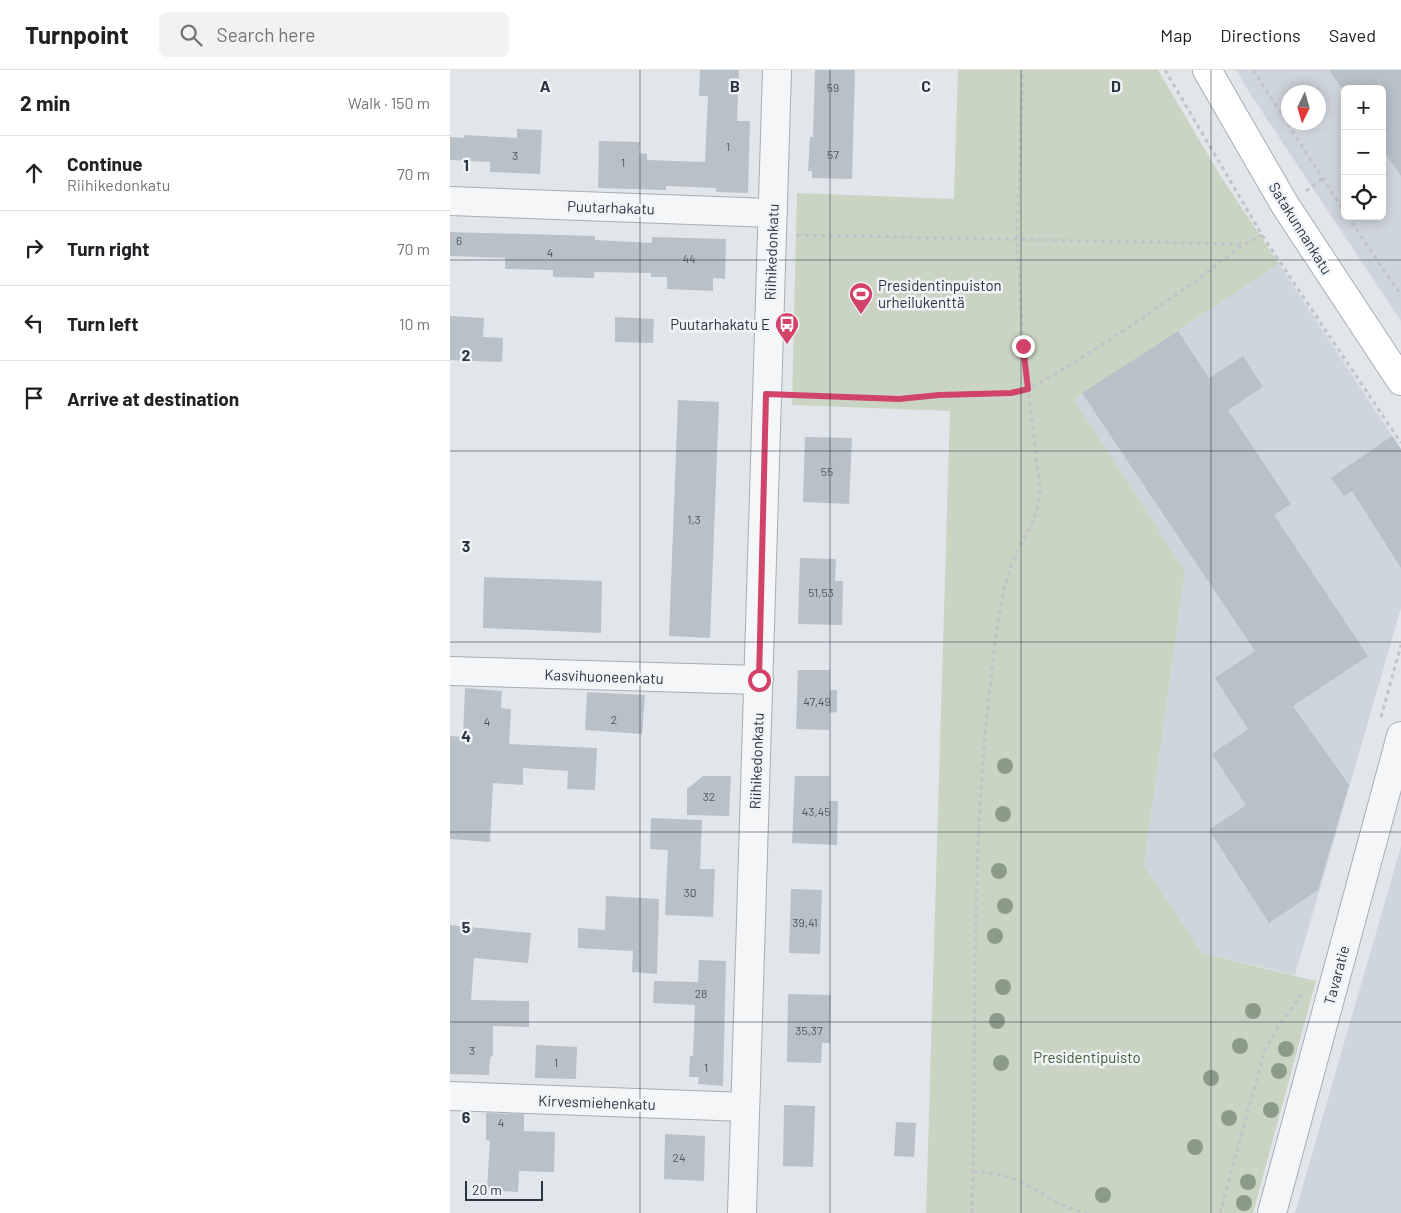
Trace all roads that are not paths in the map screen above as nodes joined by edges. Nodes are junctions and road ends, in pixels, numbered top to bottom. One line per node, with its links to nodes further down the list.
1 (777, 70): 4 (street, Riihikedonkatu)
2 (1207, 70): 5 (main road, Satakunnankatu)
3 (450, 201): 4 (street, Puutarhakatu)
4 (772, 224): 7 (street, Riihikedonkatu)
5 (1401, 381)
6 (450, 671): 7 (street, Kasvihuoneenkatu)
7 (759, 680): 10 (street, Riihikedonkatu)
8 (1391, 728): 12 (street, Tavaratie)
9 (450, 1096): 10 (street, Kirvesmiehenkatu)
10 (745, 1107): 11 (street, Riihikedonkatu)
11 (742, 1213)
12 (1272, 1213)

